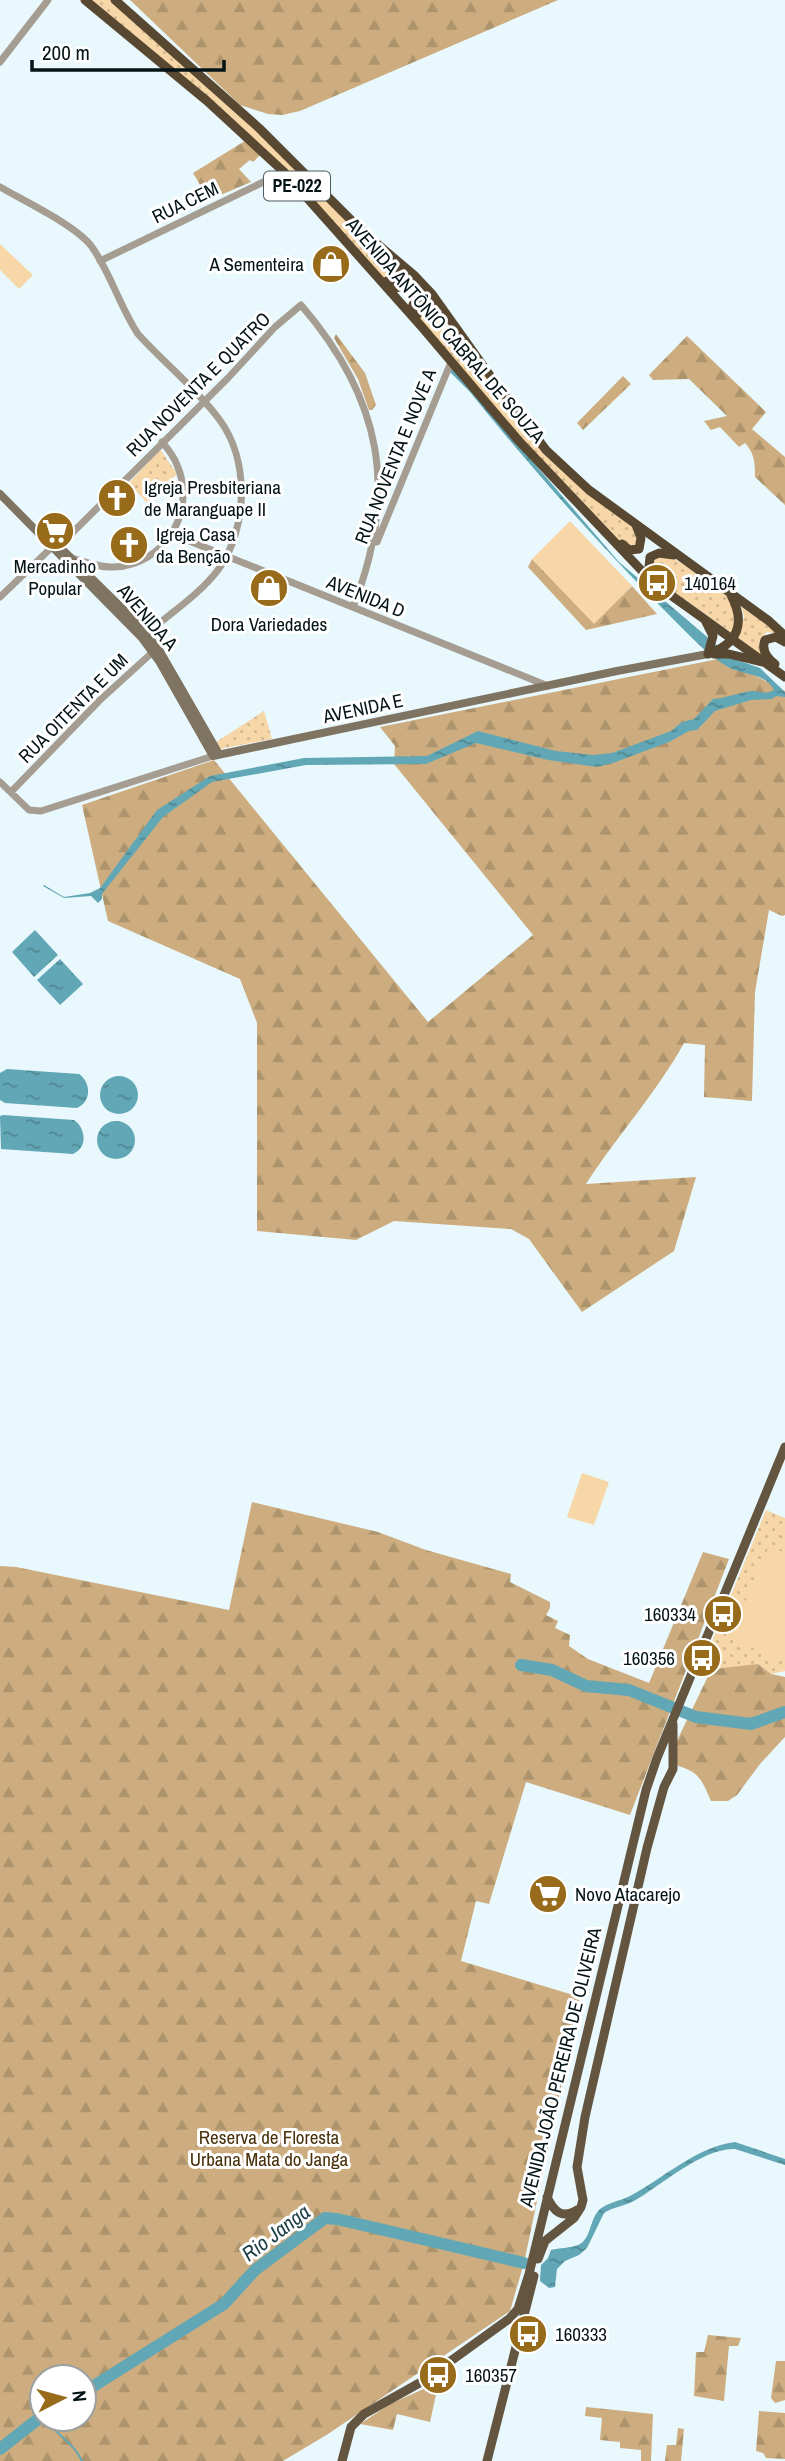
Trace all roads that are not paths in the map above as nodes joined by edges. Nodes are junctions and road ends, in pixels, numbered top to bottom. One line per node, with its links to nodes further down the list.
1 (86, 0): 5 (highway, AVENIDA ANTÔNIO CABRAL DE SOUZA / PE-022)
2 (115, 0): 8 (highway, AVENIDA ANTÔNIO CABRAL DE SOUZA / PE-022)
3 (48, 2): 4 (street)
4 (0, 62)
5 (284, 172): 7 (highway, AVENIDA ANTÔNIO CABRAL DE SOUZA / PE-022); 9 (street, RUA CEM)
6 (0, 187): 9 (street)
7 (332, 226): 8 (highway); 10 (highway, AVENIDA ANTÔNIO CABRAL DE SOUZA / PE-022)
8 (362, 231): 11 (highway, AVENIDA ANTÔNIO CABRAL DE SOUZA / PE-022)
9 (100, 261): 13 (street)
10 (451, 362): 12 (highway, AVENIDA ANTÔNIO CABRAL DE SOUZA / PE-022); 24 (street, RUA NOVENTA E NOVE A)
11 (485, 369): 12 (highway); 18 (highway, AVENIDA ANTÔNIO CABRAL DE SOUZA / PE-022)
12 (483, 399): 16 (highway, AVENIDA ANTÔNIO CABRAL DE SOUZA / PE-022)
13 (203, 402): 14 (street, RUA NOVENTA E QUATRO); 21 (street); 24 (street, RUA NOVENTA E QUATRO)
14 (162, 442): 19 (street); 20 (street, RUA NOVENTA E QUATRO)
15 (0, 488): 20 (main road, AVENIDA A)
16 (565, 490): 18 (highway); 25 (highway, AVENIDA ANTÔNIO CABRAL DE SOUZA / PE-022)
17 (0, 494): 20 (main road, AVENIDA A)
18 (635, 524): 22 (highway, AVENIDA ANTÔNIO CABRAL DE SOUZA / PE-022)
19 (172, 534): 21 (street, AVENIDA D); 23 (street)
20 (56, 546): 23 (main road, AVENIDA A); 27 (street, RUA NOVENTA E QUATRO); 34 (main road, AVENIDA A)
21 (226, 556): 28 (street, AVENIDA D); 30 (street)
22 (679, 556): 25 (highway); 26 (highway, AVENIDA ANTÔNIO CABRAL DE SOUZA / PE-022)
23 (70, 557): 30 (main road, AVENIDA A)
24 (369, 562): 28 (street)
25 (660, 587): 29 (highway, AVENIDA ANTÔNIO CABRAL DE SOUZA / PE-022)
26 (730, 594): 31 (highway, AVENIDA ANTÔNIO CABRAL DE SOUZA / PE-022); 32 (highway)
27 (0, 597)
28 (353, 607): 39 (street, AVENIDA D)
29 (700, 616): 32 (highway, AVENIDA ANTÔNIO CABRAL DE SOUZA / PE-022); 36 (highway)
30 (147, 634): 34 (main road, AVENIDA A)
31 (785, 636)
32 (733, 638): 35 (highway); 37 (highway, AVENIDA ANTÔNIO CABRAL DE SOUZA / PE-022)
33 (785, 642): 38 (highway)
34 (155, 650): 40 (main road, AVENIDA A); 42 (street, RUA OITENTA E UM)
35 (726, 652): 36 (highway); 37 (highway)
36 (708, 654): 39 (main road, AVENIDA E)
37 (767, 664): 38 (highway, AVENIDA ANTÔNIO CABRAL DE SOUZA / PE-022)
38 (785, 675)
39 (549, 686): 40 (main road, AVENIDA E)
40 (216, 755): 42 (street, AVENIDA E)
41 (0, 782): 42 (street)
42 (11, 792)
43 (785, 1447): 44 (main road, AVENIDA JOÃO PEREIRA DE OLIVEIRA)
44 (672, 1721): 45 (main road, AVENIDA JOÃO PEREIRA DE OLIVEIRA); 46 (main road, AVENIDA JOÃO PEREIRA DE OLIVEIRA)
45 (655, 1765): 46 (main road); 47 (main road, AVENIDA JOÃO PEREIRA DE OLIVEIRA)
46 (673, 1769): 48 (main road, AVENIDA JOÃO PEREIRA DE OLIVEIRA)
47 (547, 2197): 48 (main road); 49 (main road, AVENIDA JOÃO PEREIRA DE OLIVEIRA)
48 (582, 2207): 50 (main road, AVENIDA JOÃO PEREIRA DE OLIVEIRA)
49 (496, 2328): 50 (main road); 51 (main road)
50 (516, 2340): 52 (main road, AVENIDA JOÃO PEREIRA DE OLIVEIRA)
51 (342, 2461)
52 (487, 2461)

